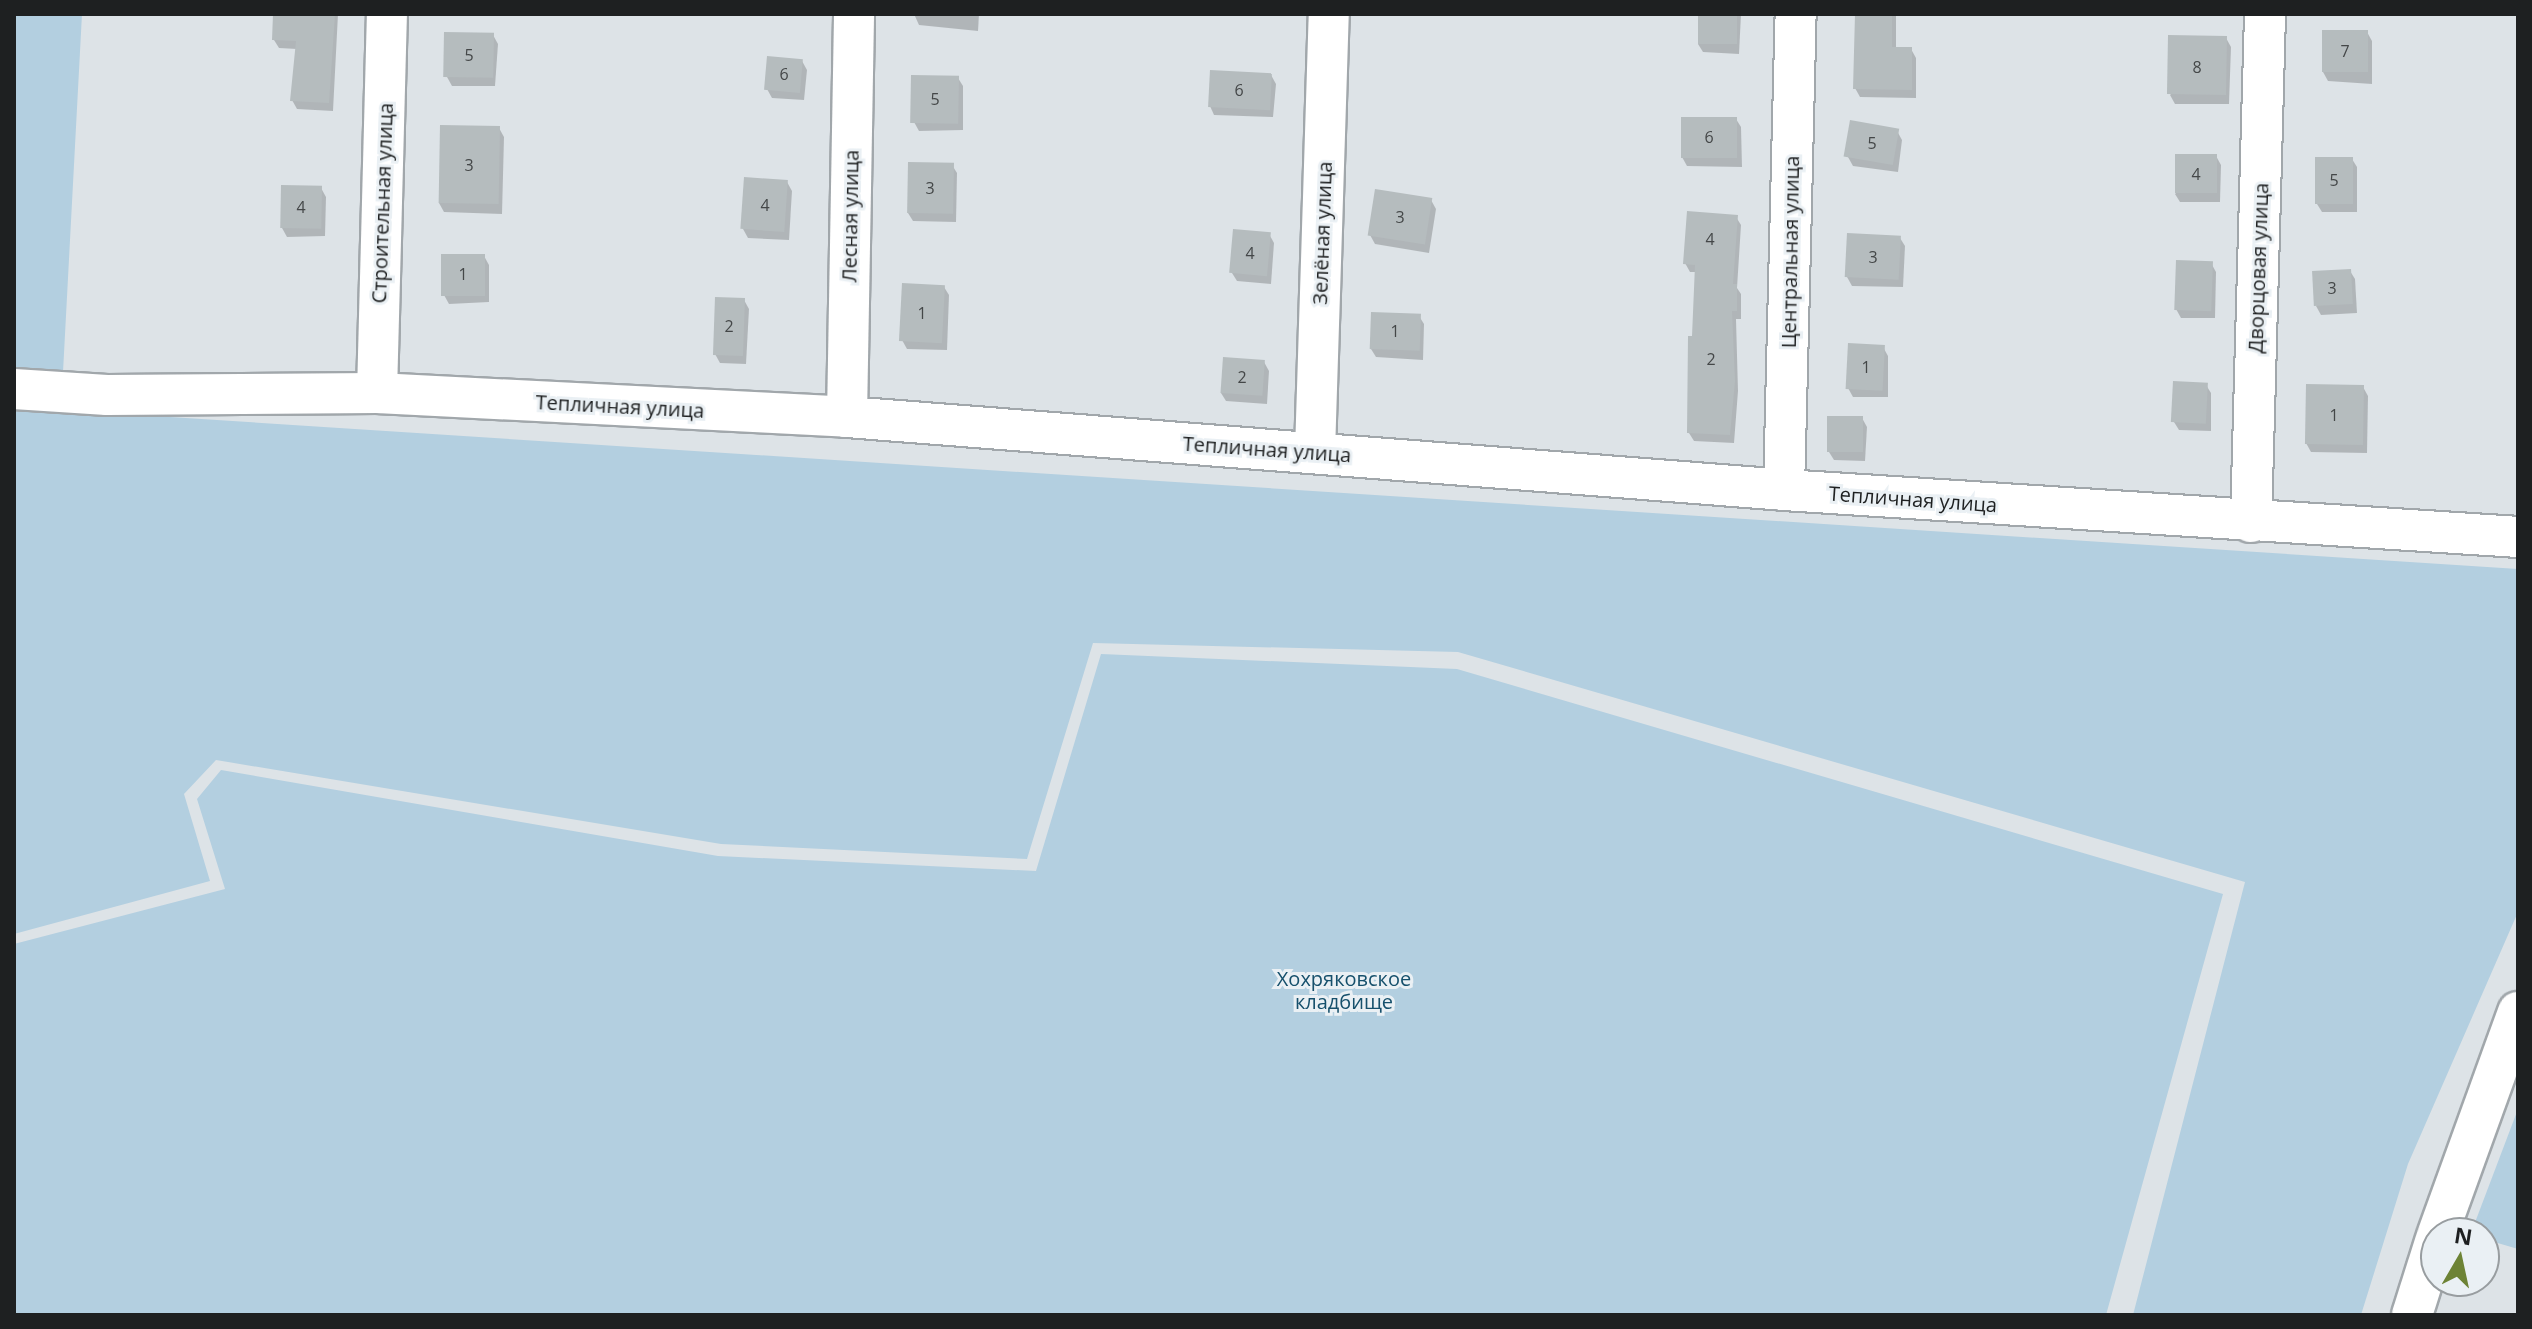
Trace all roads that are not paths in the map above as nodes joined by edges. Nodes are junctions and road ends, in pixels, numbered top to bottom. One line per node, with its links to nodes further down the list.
1 (387, 14): 7 (street, Строительная улица)
2 (854, 14): 8 (street, Лесная улица)
3 (1329, 14): 9 (street, Зелёная улица)
4 (1796, 14): 10 (street, Центральная улица)
5 (2265, 14): 11 (street, Дворцовая улица)
6 (14, 389): 7 (street, Тепличная улица)
7 (377, 393): 8 (street, Тепличная улица)
8 (847, 417): 9 (street, Тепличная улица)
9 (1315, 452): 10 (street, Тепличная улица)
10 (1784, 490): 11 (street, Тепличная улица)
11 (2251, 522): 12 (street, Тепличная улица)
12 (2518, 537)
13 (2518, 1012): 14 (street)
14 (2444, 1217)
15 (2420, 1290): 16 (street)
16 (2412, 1315)

